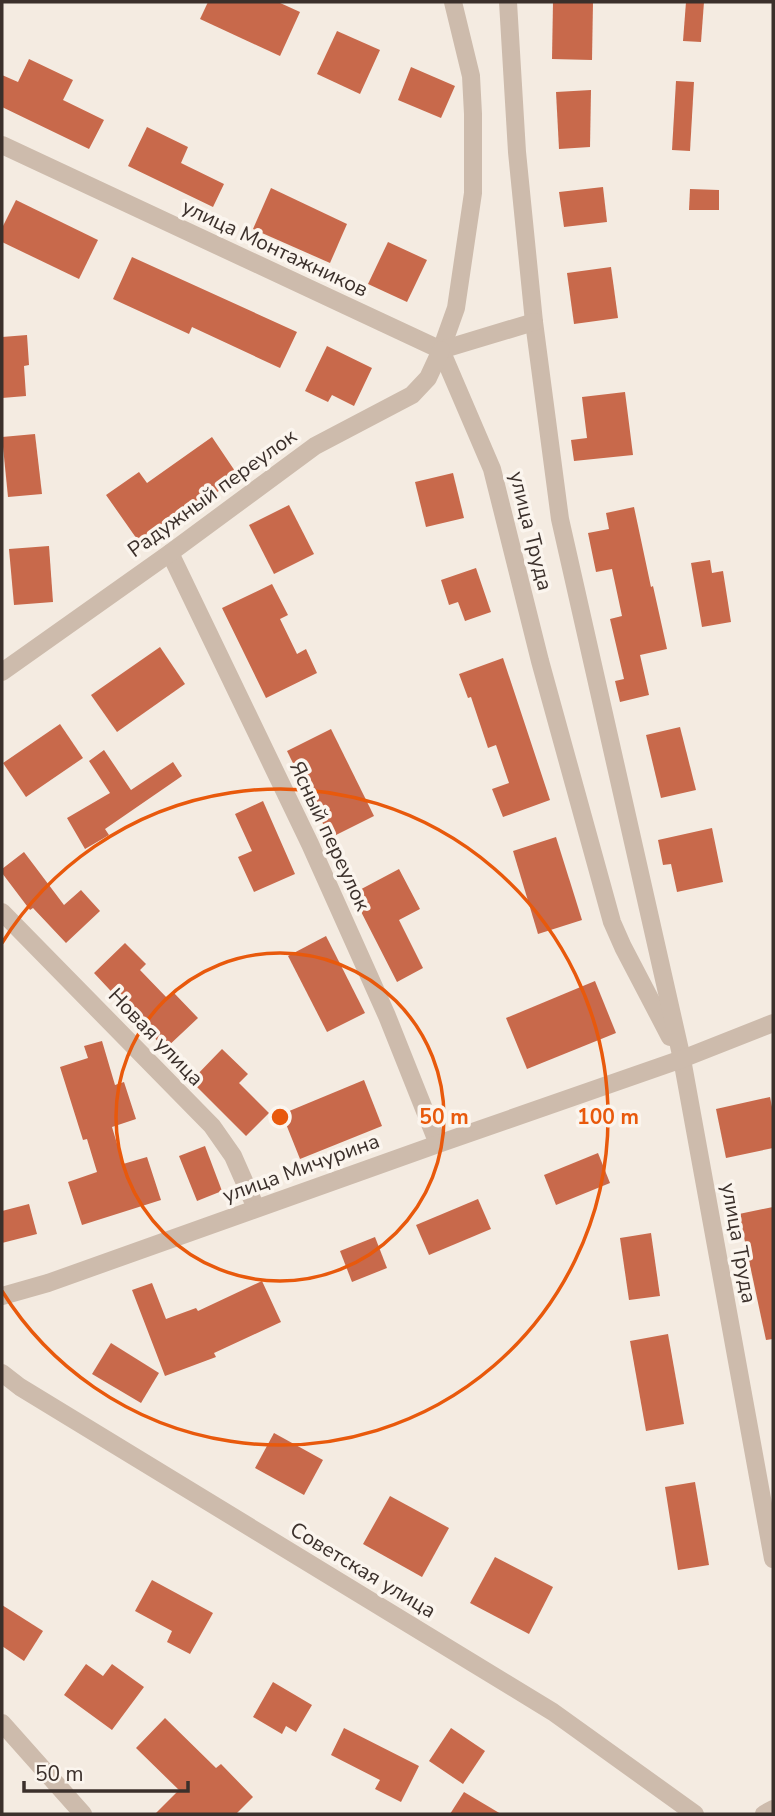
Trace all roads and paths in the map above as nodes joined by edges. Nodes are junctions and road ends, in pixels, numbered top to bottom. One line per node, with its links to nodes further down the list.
1 (508, 2): 4 (street, улица Труда)
2 (449, 3): 5 (street)
3 (2, 145): 5 (street, улица Монтажников)
4 (534, 322): 5 (street); 10 (street, улица Труда)
5 (441, 350): 6 (street, Радужный переулок); 10 (street, улица Труда)
6 (170, 553): 7 (street, Радужный переулок); 11 (street, Ясный переулок)
7 (2, 672)
8 (2, 912): 12 (street, Новая улица)
9 (773, 1023): 10 (street, улица Мичурина)
10 (682, 1059): 11 (street, улица Мичурина); 15 (street, улица Труда)
11 (438, 1143): 12 (street, улица Мичурина)
12 (256, 1208): 13 (street, улица Мичурина)
13 (2, 1296)
14 (2, 1373): 18 (street, Советская улица)
15 (773, 1559)
16 (2, 1723): 17 (street)
17 (83, 1814)
18 (695, 1814)

